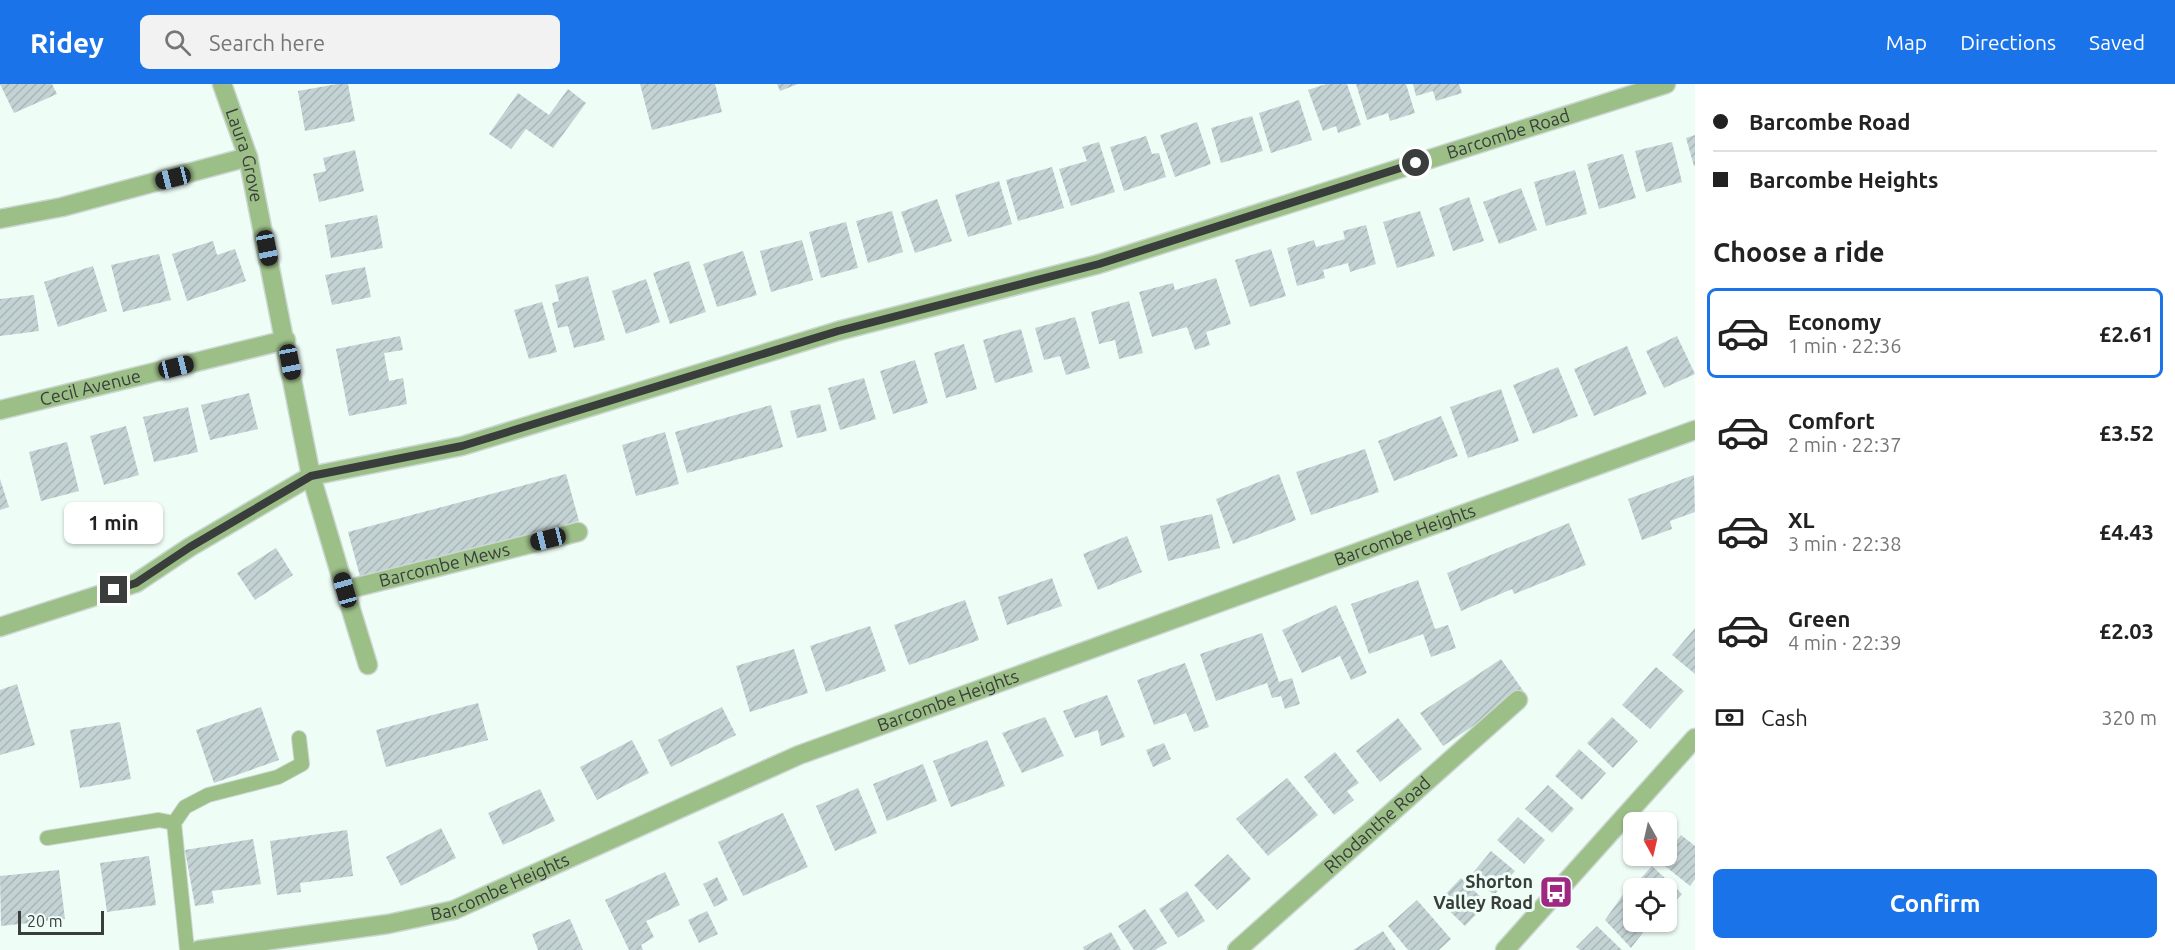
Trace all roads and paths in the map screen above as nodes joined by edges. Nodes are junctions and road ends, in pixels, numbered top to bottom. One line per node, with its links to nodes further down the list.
1 (222, 84): 3 (street, Laura Grove)
2 (1665, 84): 8 (street, Barcombe Road)
3 (248, 157): 4 (street); 5 (street, Laura Grove)
4 (0, 219)
5 (285, 340): 6 (street, Cecil Avenue); 8 (street, Laura Grove)
6 (0, 410)
7 (1695, 430): 19 (street, Barcombe Heights)
8 (311, 476): 10 (street); 11 (street)
9 (578, 532): 10 (street, Barcombe Mews)
10 (345, 590): 12 (street)
11 (0, 627)
12 (368, 665)
13 (1518, 700): 20 (street, Rhodanthe Road)
14 (299, 738): 16 (lane)
15 (1695, 738): 21 (street)
16 (174, 823): 17 (lane); 18 (lane)
17 (47, 838)
18 (187, 950)
19 (199, 950)
20 (1237, 950)
21 (1505, 950)

